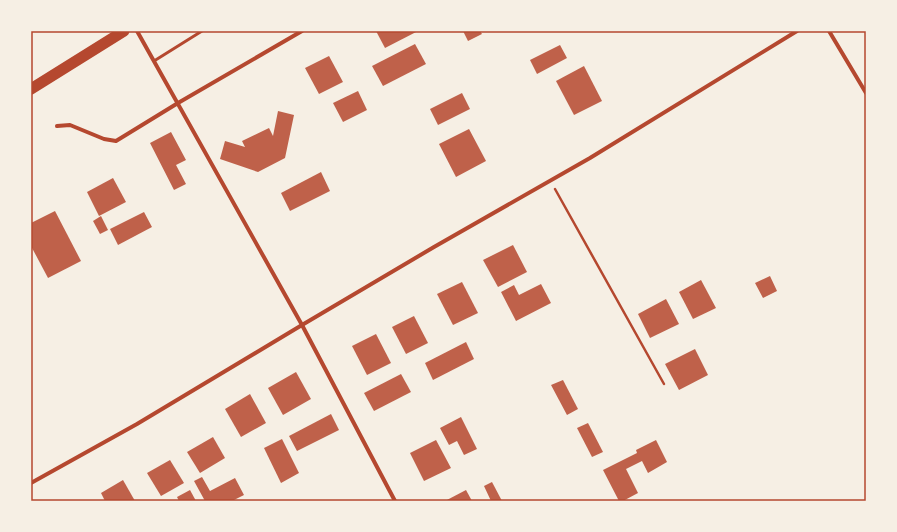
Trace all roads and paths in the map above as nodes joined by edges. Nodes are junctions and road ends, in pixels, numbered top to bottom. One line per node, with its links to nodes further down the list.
1 (124, 31): 8 (highway)
2 (138, 31): 7 (street)
3 (202, 31): 7 (lane)
4 (302, 31): 10 (street)
5 (797, 31): 12 (street)
6 (829, 31): 9 (street)
7 (154, 61): 10 (street)
8 (31, 89)
9 (866, 93)
10 (178, 103): 11 (street); 13 (street)
11 (57, 126)
12 (550, 180): 13 (street); 14 (path)
13 (302, 325): 15 (street); 16 (street)
14 (664, 384)
15 (31, 483)
16 (395, 501)

